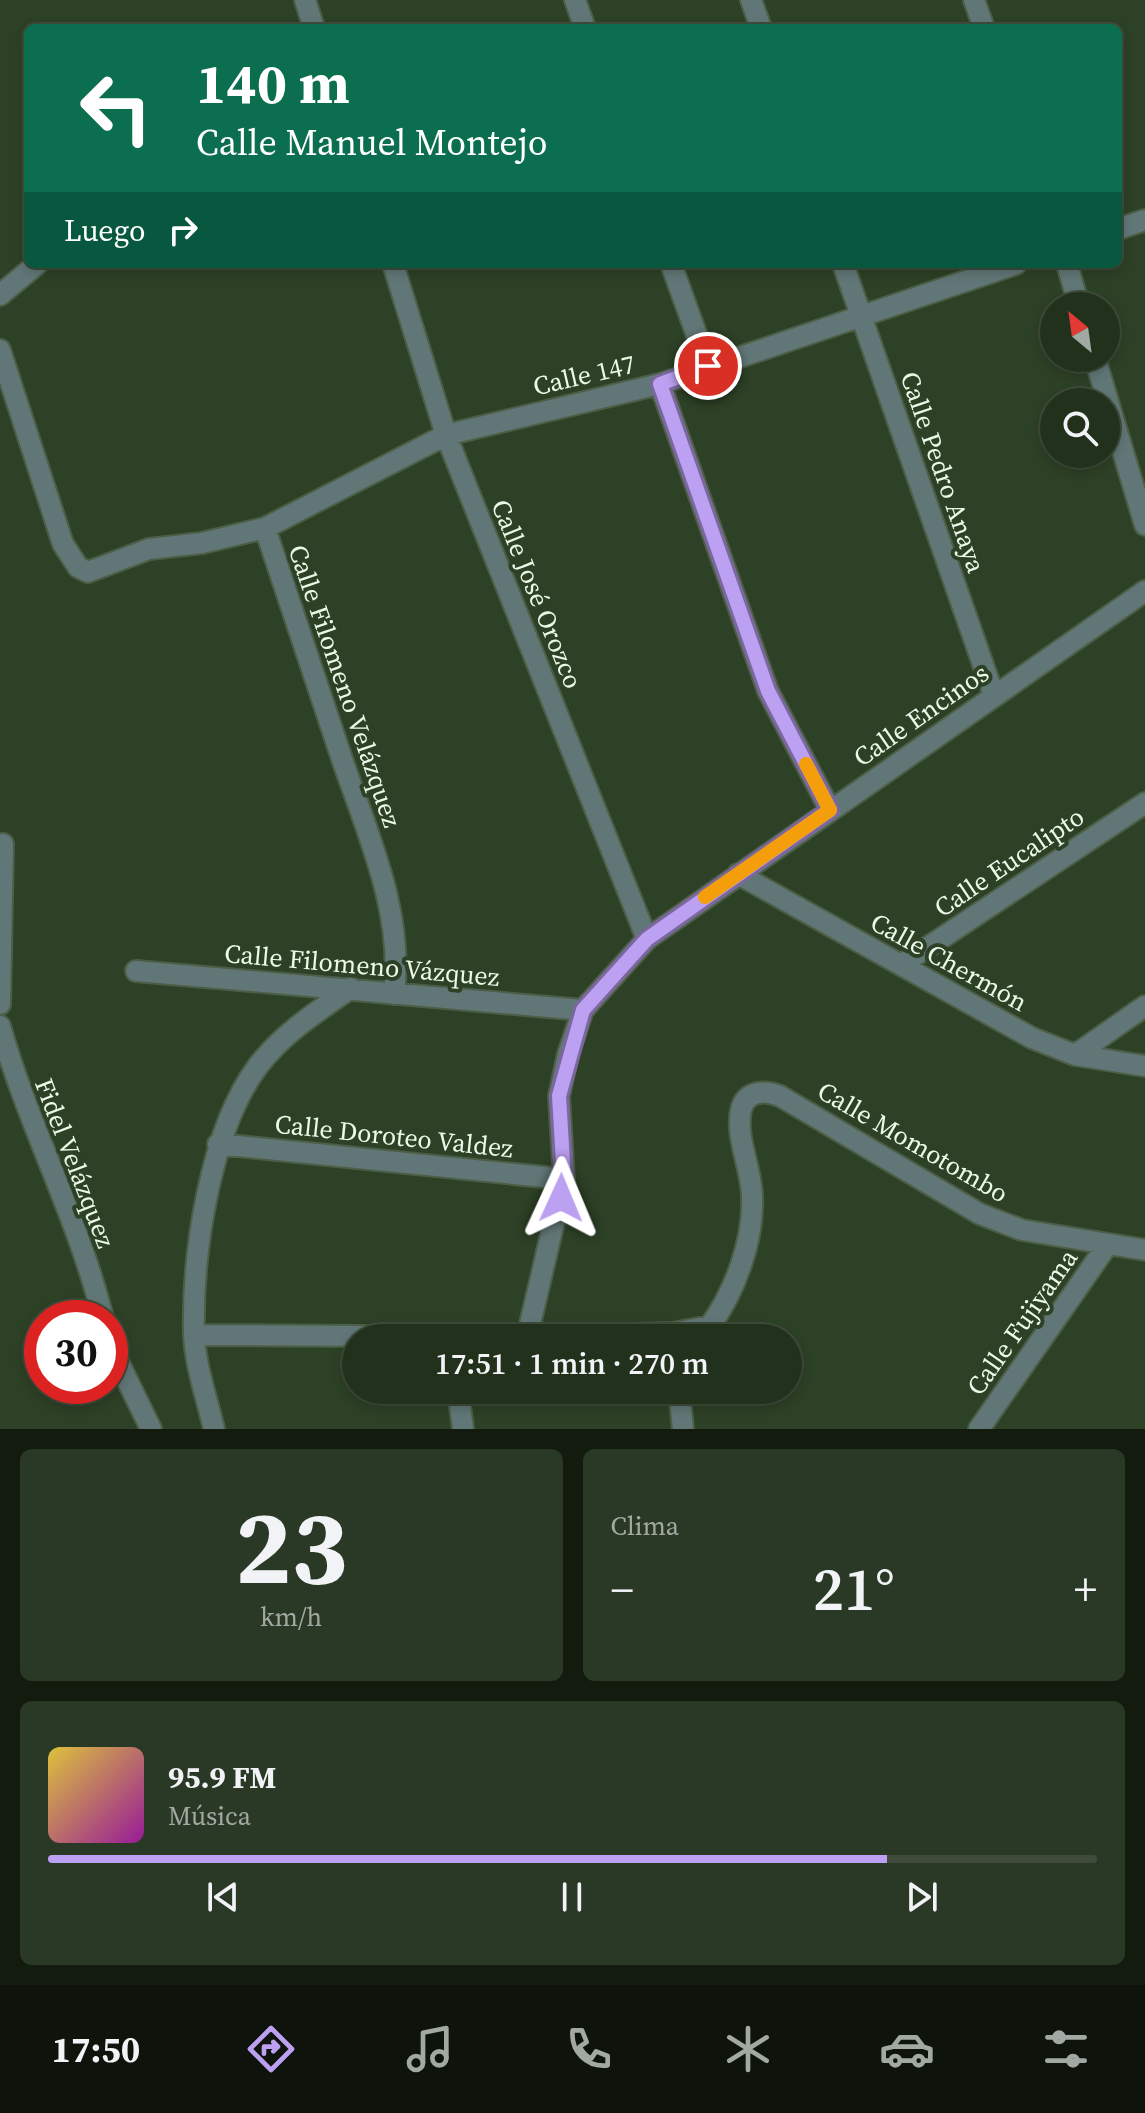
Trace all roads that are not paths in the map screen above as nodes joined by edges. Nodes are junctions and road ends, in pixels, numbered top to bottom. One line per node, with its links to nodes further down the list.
1 (305, 0): 5 (street)
2 (575, 0): 6 (street)
3 (751, 0): 7 (street)
4 (974, 0): 8 (street)
5 (313, 24)
6 (584, 24)
7 (760, 24)
8 (983, 24)
9 (1145, 220): 10 (street)
10 (1122, 228)
11 (32, 268): 18 (street)
12 (394, 268): 24 (street, Calle José Orozco)
13 (672, 268): 21 (street)
14 (844, 268): 19 (street, Calle Pedro Anaya)
15 (1004, 268): 19 (street, Calle 147)
16 (1068, 268): 17 (street)
17 (1075, 292)
18 (0, 295)
19 (861, 315): 21 (street, Calle 147); 28 (street, Calle Pedro Anaya)
20 (0, 350): 26 (street, Calle Filomeno Velázquez)
21 (708, 366): 23 (street, Calle 147)
22 (1099, 372): 25 (street)
23 (660, 384): 24 (street, Calle 147); 30 (street)
24 (446, 435): 26 (street, Calle 147); 33 (street, Calle José Orozco)
25 (1145, 525)
26 (265, 528): 37 (street, Calle Filomeno Velázquez)
27 (1145, 591): 28 (street, Calle Encinos)
28 (994, 696): 30 (street, Calle Encinos)
29 (1145, 803): 34 (street, Calle Eucalipto)
30 (830, 810): 32 (street, Calle Encinos)
31 (3, 844): 38 (street)
32 (738, 874): 33 (street, Calle Encinos); 34 (street, Calle Chermón)
33 (647, 939): 40 (street, Calle Encinos)
34 (901, 965): 42 (street, Calle Chermón)
35 (136, 971): 36 (street, Calle Filomeno Vázquez)
36 (351, 988): 37 (street, Calle Filomeno Vázquez); 44 (street)
37 (394, 994): 40 (street, Calle Filomeno Vázquez)
38 (0, 1004)
39 (1145, 1006): 42 (street)
40 (583, 1010): 45 (street, Calle Encinos)
41 (0, 1026): 48 (street, Fidel Velázquez)
42 (1075, 1055): 43 (street, Calle Chermón)
43 (1145, 1066)
44 (218, 1144): 45 (street, Calle Doroteo Valdez); 51 (street)
45 (564, 1179): 49 (street, Calle Encinos)
46 (1108, 1244): 47 (street, Calle Momotombo); 50 (street, Calle Momotombo); 60 (street, Calle Fujiyama)
47 (1145, 1250)
48 (97, 1300)
49 (530, 1324)
50 (711, 1324)
51 (194, 1335): 52 (street); 57 (street)
52 (342, 1336)
53 (128, 1382): 56 (street)
54 (460, 1404): 58 (street)
55 (680, 1404): 59 (street)
56 (151, 1429)
57 (214, 1429)
58 (463, 1429)
59 (683, 1429)
60 (979, 1429)

